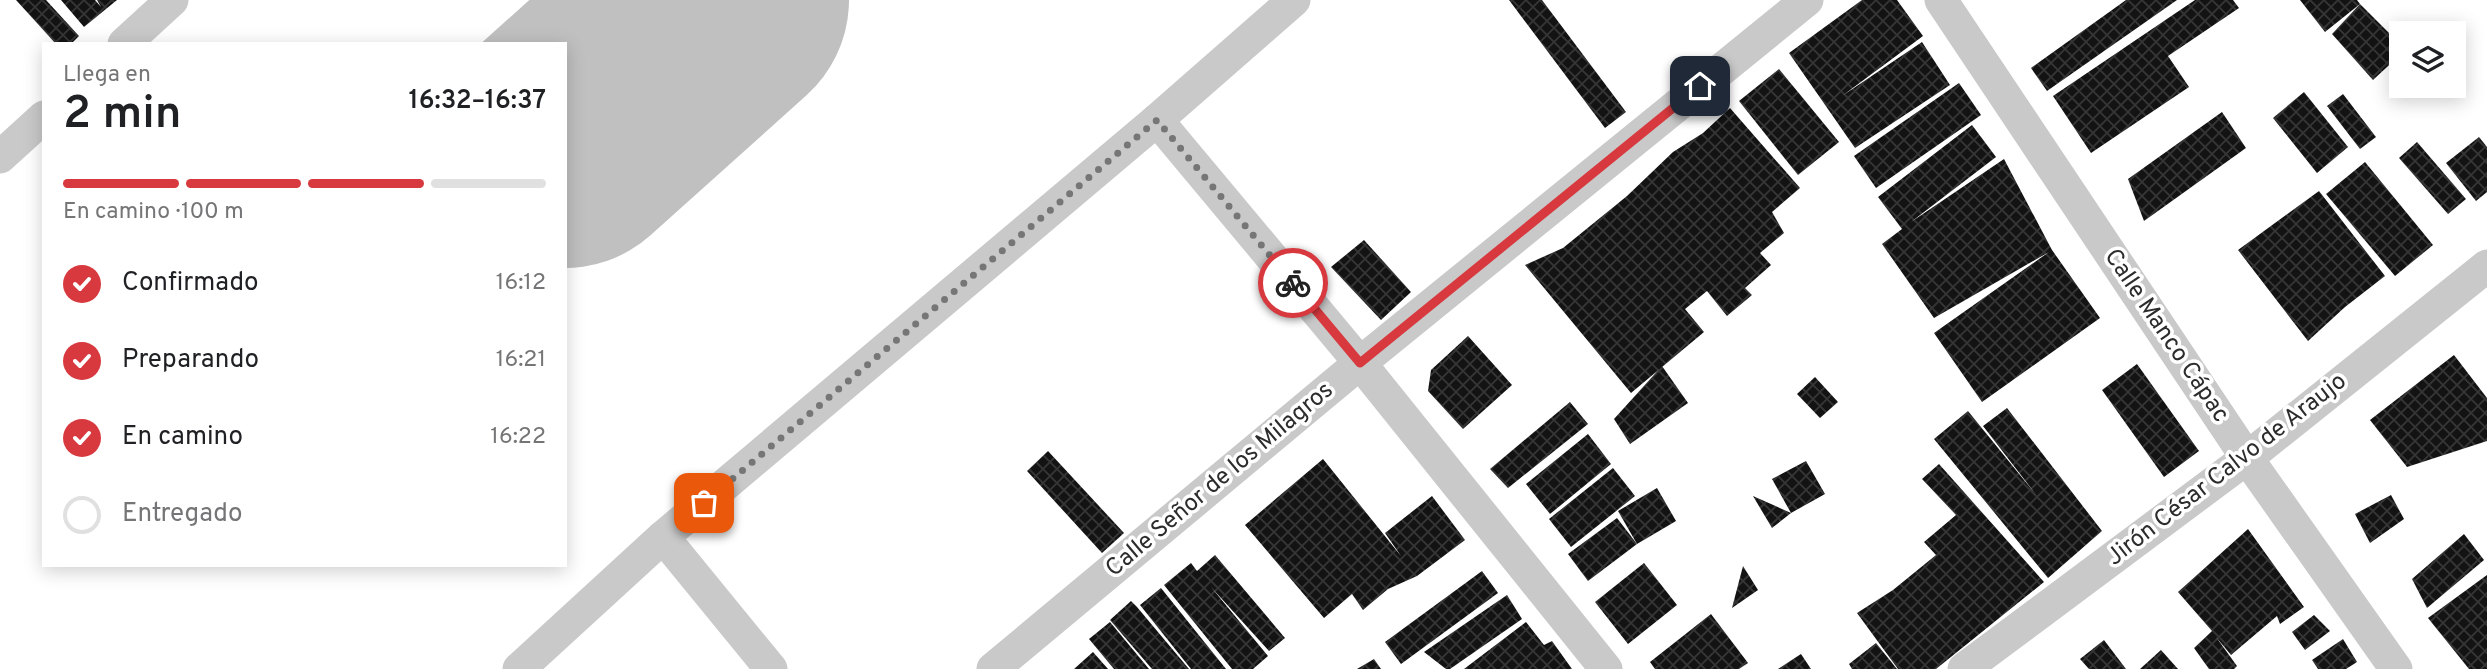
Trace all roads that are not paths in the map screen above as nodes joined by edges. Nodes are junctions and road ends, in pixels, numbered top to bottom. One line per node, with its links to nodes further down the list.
1 (172, 0): 5 (street)
2 (1294, 0): 7 (street)
3 (1807, 0): 10 (street, Calle Señor de los Milagros)
4 (1941, 0): 11 (street, Calle Manco Cápac)
5 (126, 42)
6 (42, 119): 8 (street)
7 (1157, 120): 10 (street); 12 (street)
8 (0, 157)
9 (2487, 266): 11 (street, Jirón César Calvo de Araujo)
10 (1360, 363): 15 (street, Calle Señor de los Milagros); 16 (street)
11 (2247, 458): 17 (street, Jirón César Calvo de Araujo); 18 (street, Calle Manco Cápac)
12 (663, 537): 13 (street); 14 (street)
13 (519, 669)
14 (771, 669)
15 (993, 669)
16 (1606, 669)
17 (1964, 669)
18 (2396, 669)

